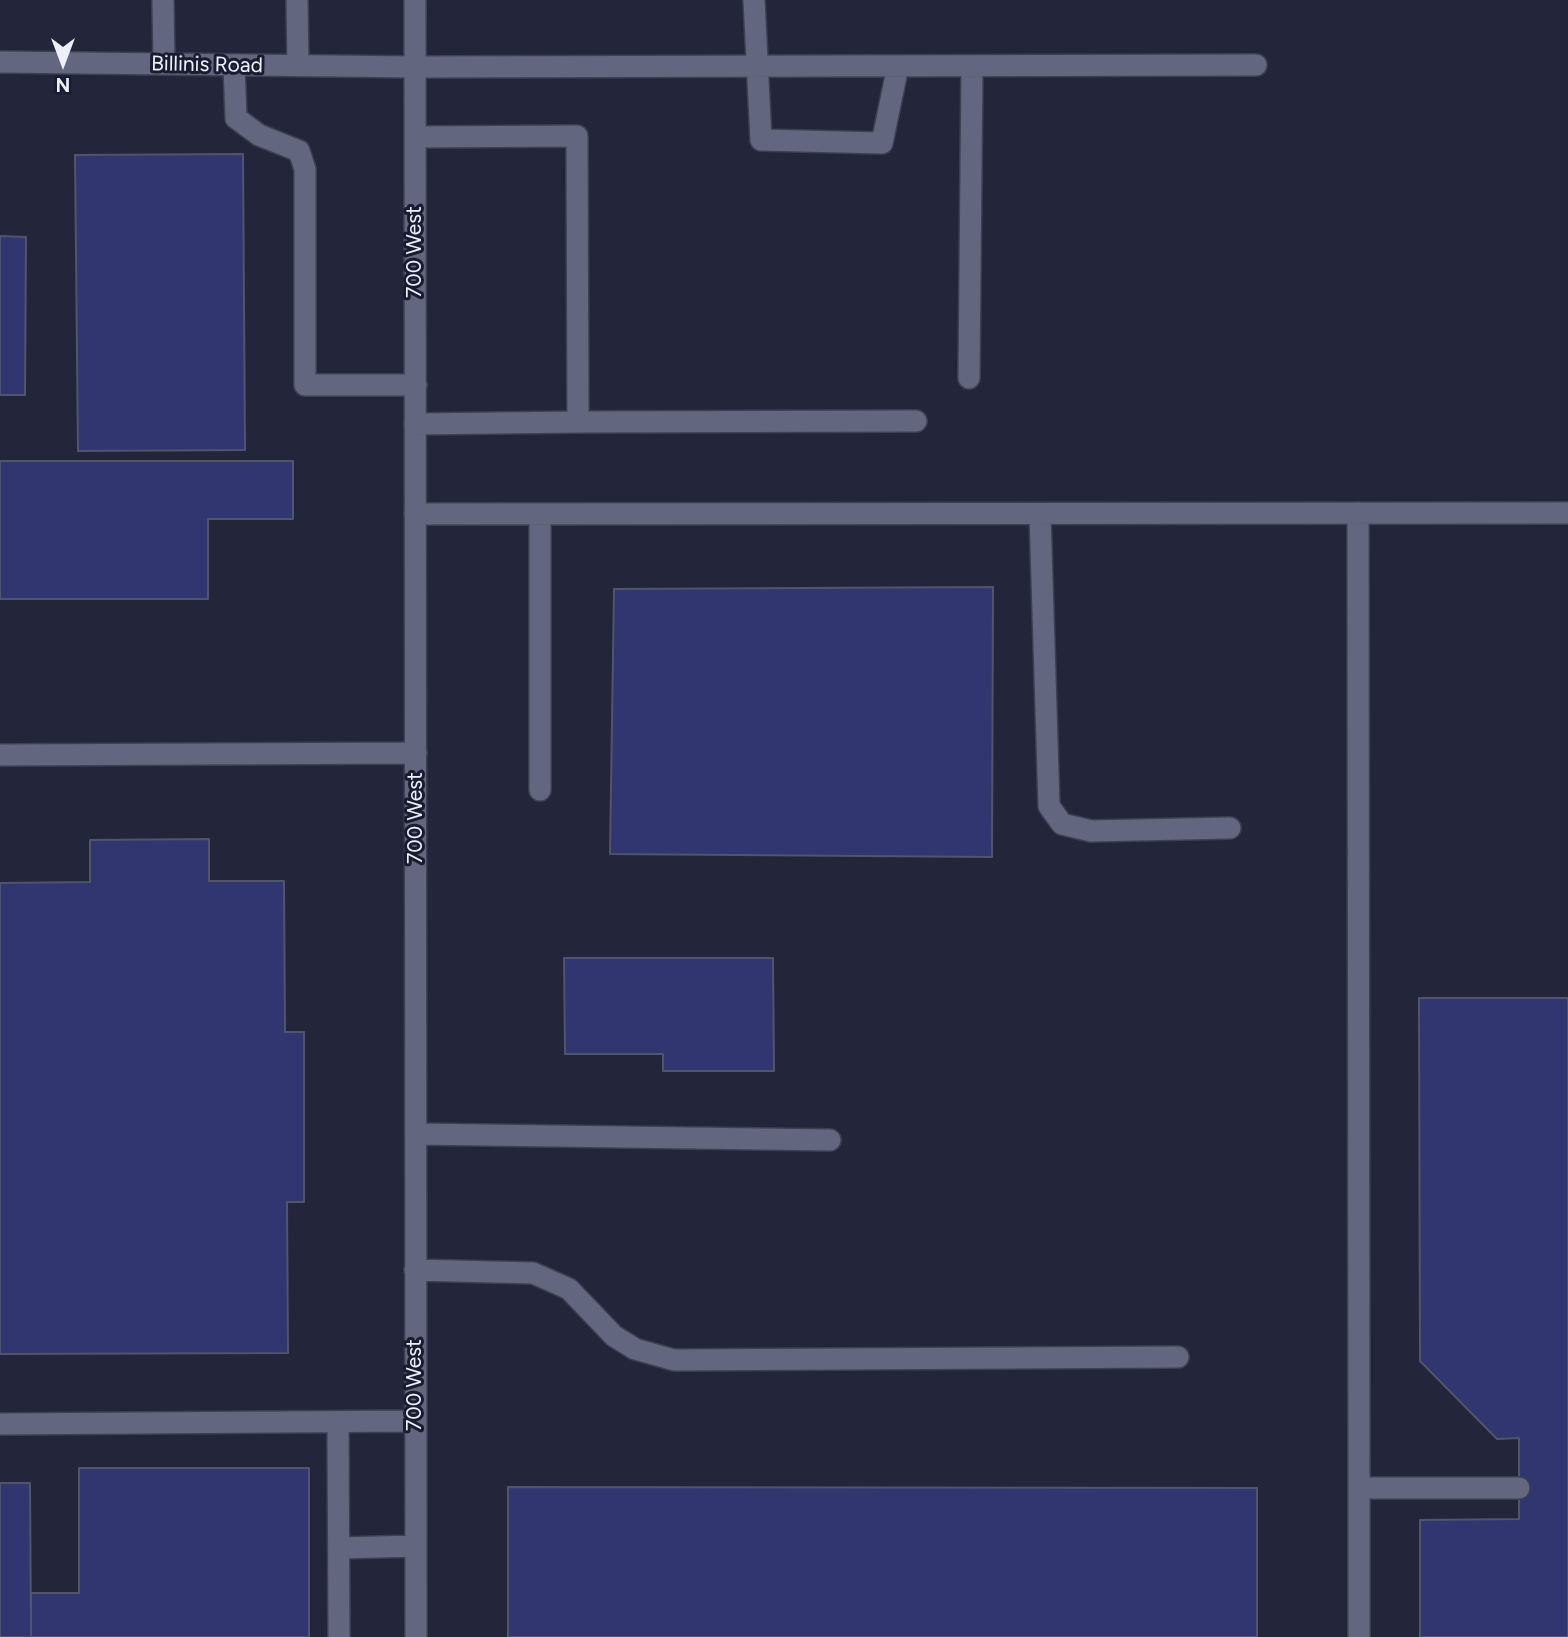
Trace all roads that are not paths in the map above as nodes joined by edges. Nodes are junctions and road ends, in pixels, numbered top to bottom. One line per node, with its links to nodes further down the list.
1 (163, 0): 6 (street)
2 (297, 0): 9 (street)
3 (415, 0): 13 (street, 700 West)
4 (754, 0): 10 (street)
5 (0, 62): 6 (street, Billinis Road)
6 (164, 64): 7 (street, Billinis Road)
7 (234, 65): 9 (street, Billinis Road); 16 (street)
8 (1256, 65): 12 (street, Billinis Road)
9 (298, 66): 13 (street, Billinis Road)
10 (755, 66): 11 (street, Billinis Road); 11 (street); 13 (street, Billinis Road)
11 (898, 66): 12 (street, Billinis Road)
12 (972, 66): 15 (street)
13 (415, 67): 14 (street, 700 West)
14 (415, 137): 16 (street, 700 West); 18 (street)
15 (970, 378)
16 (416, 385): 19 (street, 700 West)
17 (916, 421): 18 (street)
18 (578, 422): 19 (street)
19 (415, 424): 22 (street, 700 West)
20 (1358, 513): 21 (street); 24 (street); 36 (street)
21 (1568, 513)
22 (415, 514): 23 (street); 25 (street, 700 West)
23 (540, 514): 24 (street); 27 (street)
24 (1040, 514): 28 (street)
25 (416, 752): 26 (street); 29 (street, 700 West)
26 (0, 755)
27 (540, 790)
28 (1230, 828)
29 (416, 1134): 30 (street); 31 (street, 700 West)
30 (830, 1140)
31 (415, 1270): 32 (street); 33 (street, 700 West)
32 (1178, 1357)
33 (415, 1421): 34 (street); 38 (street, 700 West)
34 (338, 1422): 35 (street); 39 (street)
35 (0, 1424)
36 (1359, 1488): 37 (street); 42 (street)
37 (1519, 1488)
38 (416, 1546): 39 (street); 41 (street, 700 West)
39 (339, 1548): 40 (street)
40 (339, 1637)
41 (416, 1637)
42 (1359, 1637)

